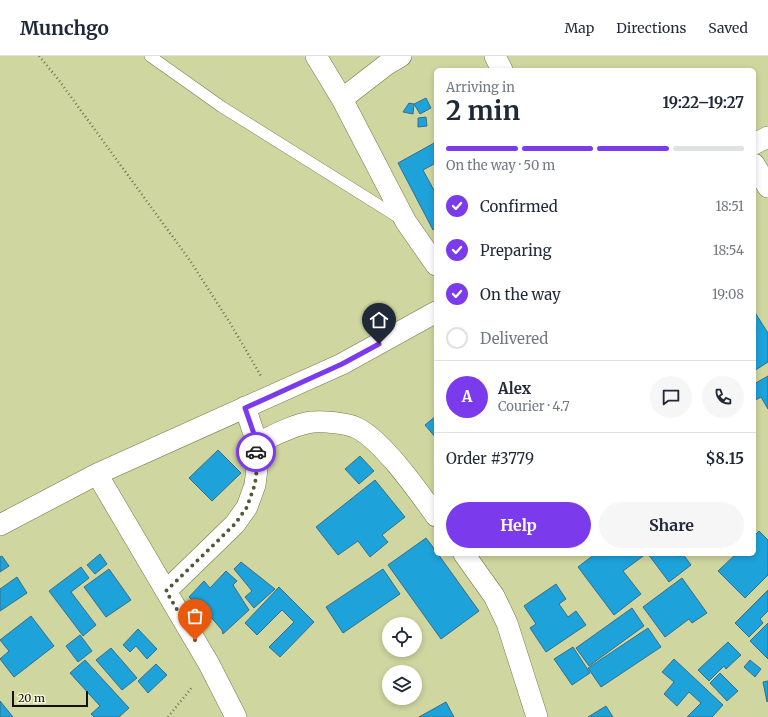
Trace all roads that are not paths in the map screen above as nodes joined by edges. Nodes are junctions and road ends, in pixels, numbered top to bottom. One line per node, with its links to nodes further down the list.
1 (150, 56): 11 (lane)
2 (316, 56): 6 (street)
3 (401, 56): 6 (street)
4 (495, 56): 5 (street)
5 (501, 68)
6 (342, 99): 11 (street)
7 (768, 137): 8 (street)
8 (756, 143)
9 (756, 167): 10 (street)
10 (768, 187)
11 (406, 222): 12 (street)
12 (434, 262)
13 (434, 313): 14 (street)
14 (245, 408): 15 (street); 16 (street)
15 (255, 444): 17 (street); 20 (street)
16 (97, 474): 18 (street); 20 (street)
17 (434, 513)
18 (0, 525)
19 (465, 556): 22 (street)
20 (166, 591): 21 (street)
21 (236, 717)
22 (537, 717)

